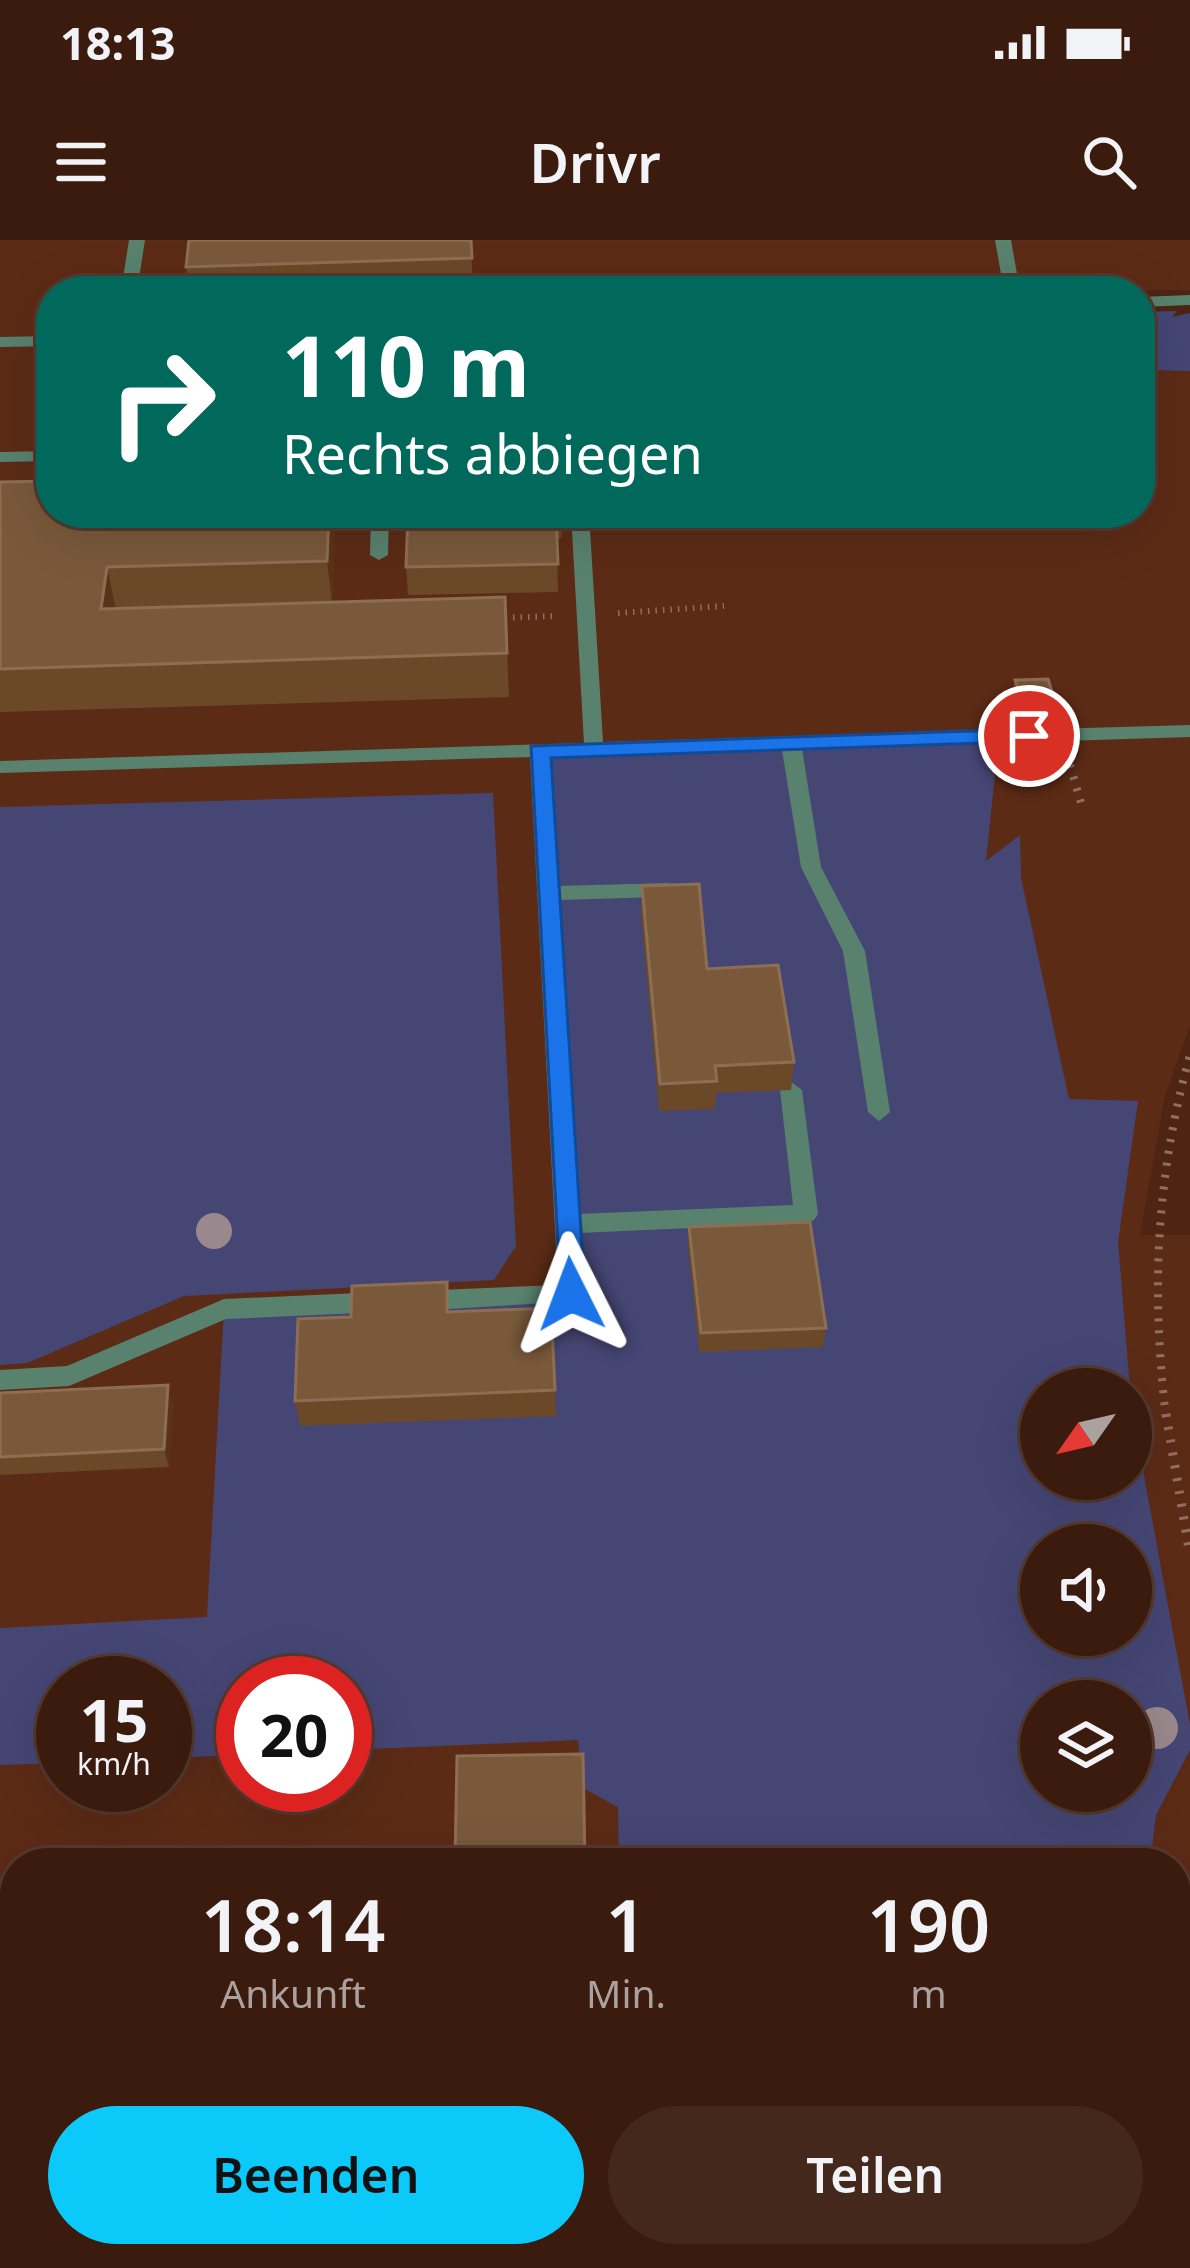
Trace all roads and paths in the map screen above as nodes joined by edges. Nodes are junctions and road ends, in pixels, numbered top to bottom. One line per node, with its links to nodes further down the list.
1 (137, 240): 3 (street)
2 (1003, 240): 4 (street)
3 (131, 276)
4 (1009, 276)
5 (1190, 300): 6 (street)
6 (1155, 301)
7 (36, 341): 8 (street)
8 (0, 342)
9 (36, 456): 10 (street)
10 (0, 457)
11 (380, 528): 13 (street)
12 (581, 528): 15 (street)
13 (379, 555)
14 (724, 606): 15 (path)
15 (588, 615): 16 (path); 19 (street)
16 (492, 618)
17 (1190, 731): 18 (street)
18 (791, 742): 19 (street); 26 (street)
19 (594, 749): 20 (street)
20 (539, 751): 21 (street); 22 (street)
21 (0, 767)
22 (545, 893): 23 (street); 27 (street)
23 (671, 913)
24 (1190, 1055): 29 (path)
25 (791, 1090): 27 (street)
26 (878, 1112)
27 (567, 1224): 28 (street)
28 (0, 1380)
29 (1190, 1556)

